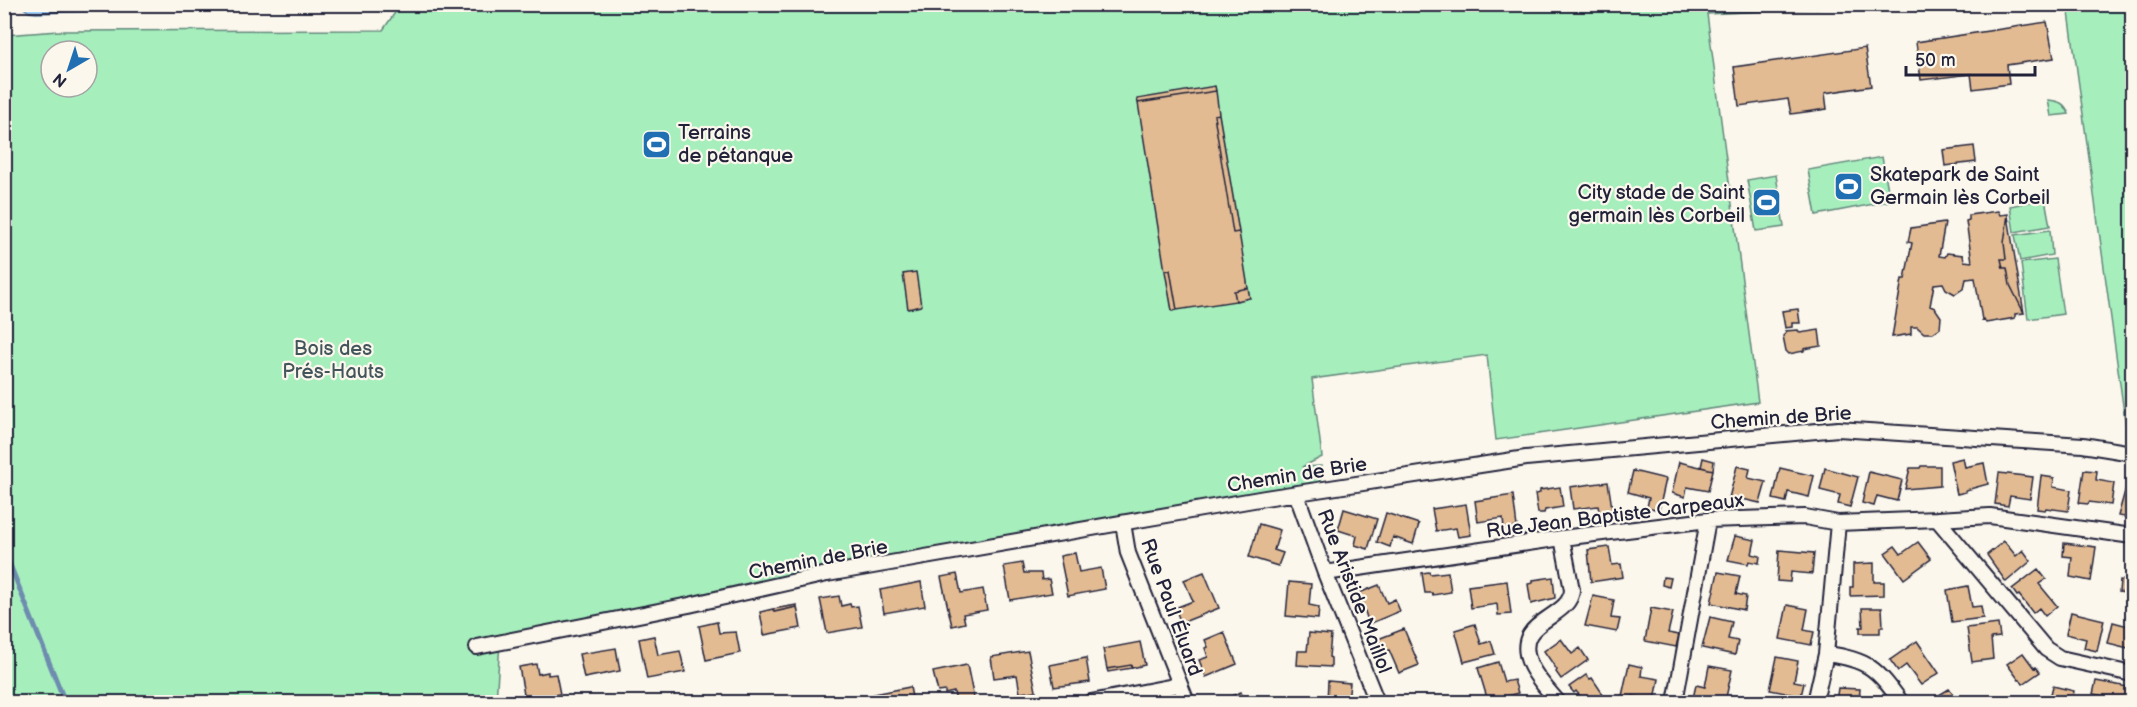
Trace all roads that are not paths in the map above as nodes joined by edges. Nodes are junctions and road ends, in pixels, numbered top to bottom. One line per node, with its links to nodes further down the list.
1 (2133, 453): 2 (street, Chemin de Brie)
2 (1296, 493): 5 (street, Chemin de Brie); 9 (street, Rue Aristide Maillol)
3 (1937, 519): 6 (street, Rue Jean Baptiste Carpeaux); 7 (street, Rue Jean Baptiste Carpeaux); 12 (street)
4 (1708, 520): 6 (street, Rue Jean Baptiste Carpeaux); 8 (street, Rue Jean Baptiste Carpeaux); 18 (street)
5 (1123, 523): 10 (street, Chemin de Brie); 13 (street, Rue Paul Éluard)
6 (1838, 523): 11 (street)
7 (2133, 536)
8 (1562, 538): 9 (street, Rue Jean Baptiste Carpeaux); 17 (street)
9 (1324, 573): 16 (street, Rue Aristide Maillol)
10 (477, 647)
11 (1826, 654): 19 (street); 20 (street)
12 (2133, 674)
13 (1179, 686): 14 (street); 15 (street, Rue Paul Éluard)
14 (1091, 702)
15 (1187, 702)
16 (1377, 702)
17 (1558, 702)
18 (1675, 702)
19 (1815, 702)
20 (1901, 702)

